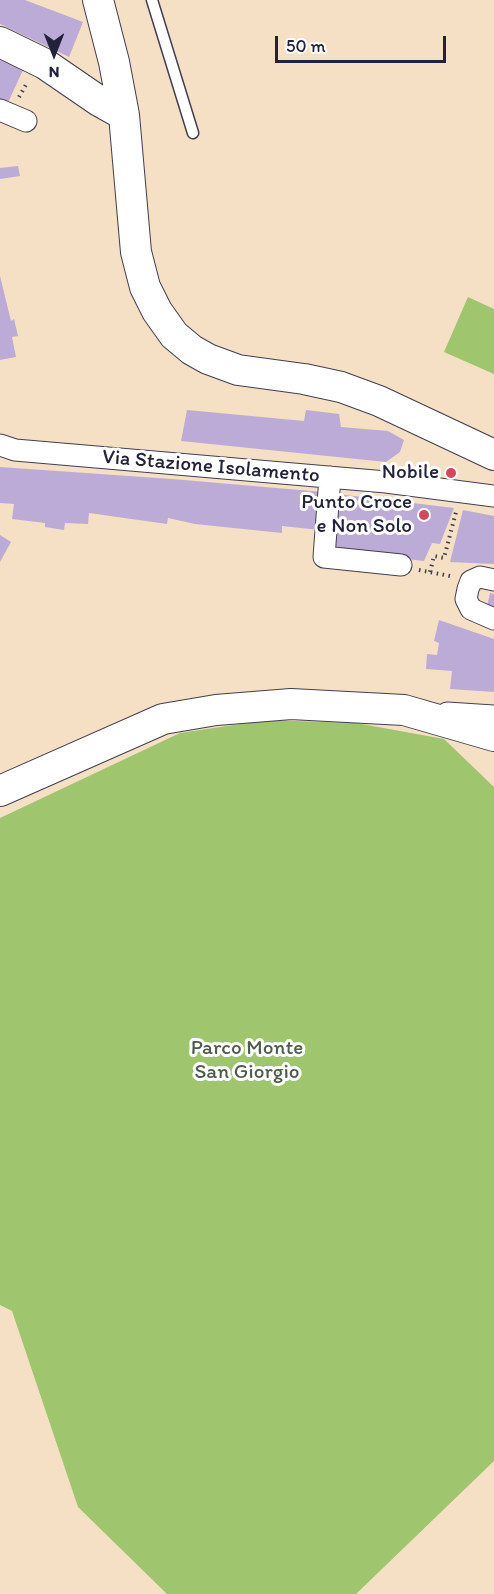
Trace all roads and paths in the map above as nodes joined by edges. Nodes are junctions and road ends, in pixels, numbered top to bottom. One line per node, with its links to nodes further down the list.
1 (98, 0): 4 (main road)
2 (152, 0): 9 (lane)
3 (0, 42): 5 (main road)
4 (114, 62): 5 (main road); 7 (main road)
5 (42, 63): 7 (main road); 8 (path)
6 (0, 110): 8 (street)
7 (124, 115): 11 (main road)
8 (26, 121)
9 (193, 133)
10 (0, 445): 12 (street, Via Stazione Isolamento)
11 (494, 455)
12 (330, 477): 13 (street, Via Stazione Isolamento); 15 (street)
13 (462, 491): 14 (street, Via Stazione Isolamento); 16 (path)
14 (494, 496)
15 (401, 566): 16 (path)
16 (430, 572): 18 (path)
17 (494, 580): 18 (street)
18 (471, 581): 19 (street)
19 (494, 619)
20 (404, 710): 21 (street); 22 (main road); 23 (main road)
21 (494, 716)
22 (494, 736)
23 (0, 791)

